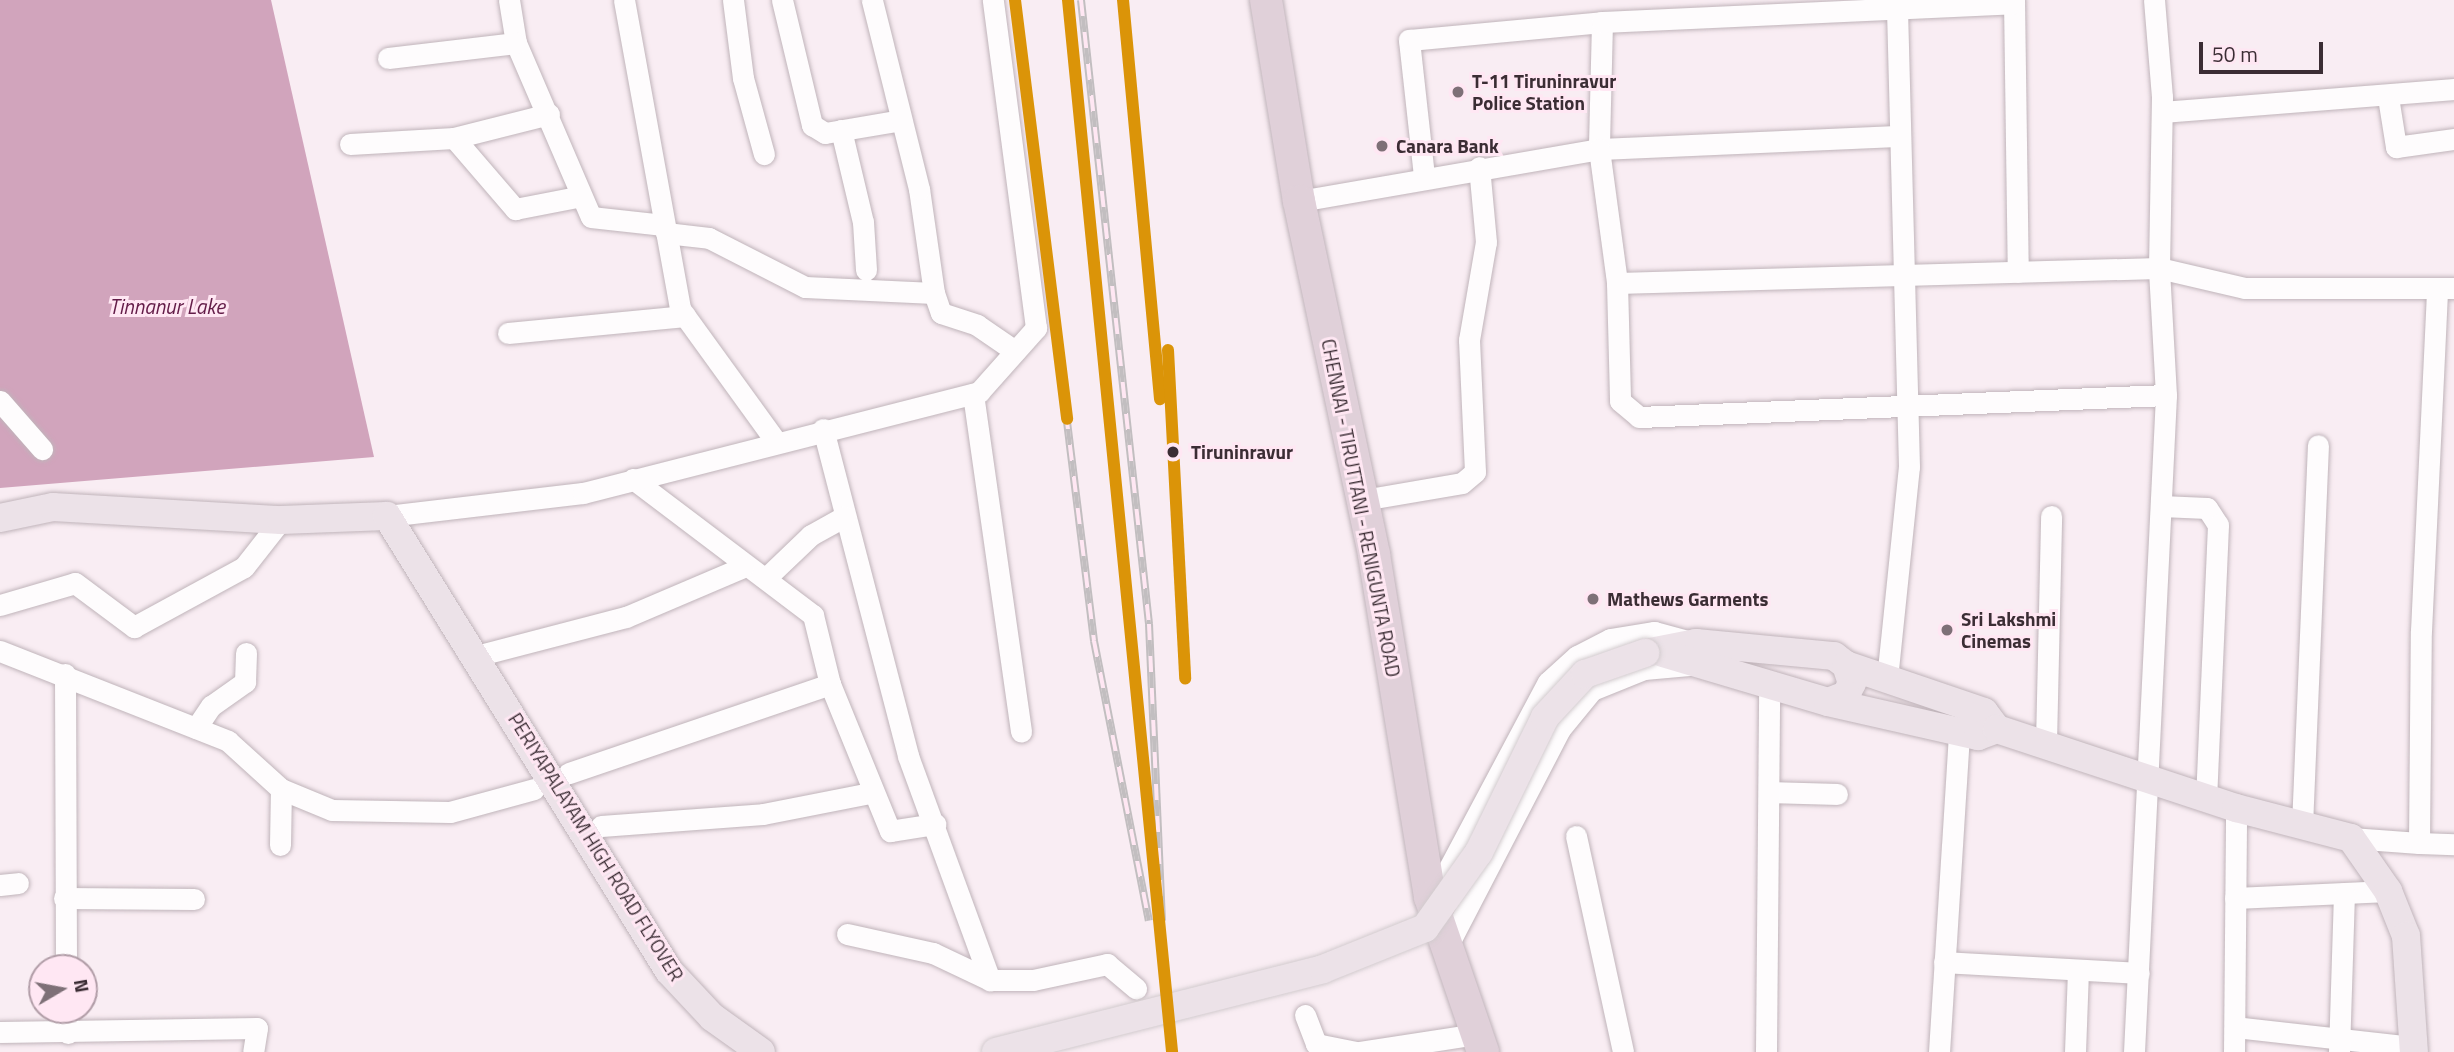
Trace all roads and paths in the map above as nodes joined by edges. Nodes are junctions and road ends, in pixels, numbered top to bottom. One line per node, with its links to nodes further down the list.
1 (509, 0): 14 (street)
2 (624, 0): 32 (street)
3 (733, 0): 27 (street)
4 (782, 0): 21 (street)
5 (872, 0): 20 (street)
6 (993, 0): 42 (street)
7 (1256, 0): 115 (highway, CHENNAI - TIRUTTANI - RENIGUNTA ROAD)
8 (1266, 0): 31 (highway, CHENNAI - TIRUTTANI - RENIGUNTA ROAD)
9 (2154, 0): 18 (street)
10 (2014, 2): 12 (street); 35 (street)
11 (1818, 5): 12 (street); 13 (street)
12 (1897, 6): 22 (street)
13 (1602, 22): 26 (street); 29 (street)
14 (516, 43): 15 (street); 19 (street)
15 (388, 58)
16 (2454, 89): 17 (street)
17 (2388, 97): 18 (street); 24 (street)
18 (2162, 113): 33 (street)
19 (549, 114): 23 (street); 30 (street)
20 (901, 120): 21 (street); 39 (street)
21 (841, 130): 34 (street)
22 (1898, 136): 26 (street); 36 (street)
23 (454, 138): 25 (street); 30 (street)
24 (2454, 139)
25 (350, 144)
26 (1599, 149): 28 (street); 37 (street)
27 (764, 154)
28 (1479, 167): 29 (street); 53 (street)
29 (1424, 176): 31 (street)
30 (577, 197): 32 (street)
31 (1299, 201): 53 (highway, CHENNAI - TIRUTTANI - RENIGUNTA ROAD)
32 (665, 229): 39 (street); 40 (street)
33 (2159, 268): 35 (street); 38 (street); 45 (street)
34 (866, 270)
35 (2018, 272): 36 (street)
36 (1905, 276): 37 (street); 47 (street)
37 (1617, 284): 47 (street)
38 (2446, 288): 43 (street)
39 (934, 293): 42 (street)
40 (685, 316): 41 (street); 49 (street)
41 (508, 333)
42 (1015, 351): 44 (street)
43 (2445, 375): 92 (street)
44 (973, 394): 48 (street); 76 (street)
45 (2166, 395): 47 (street); 54 (street)
46 (0, 401): 51 (street)
47 (1908, 405): 69 (street)
48 (823, 429): 49 (street); 57 (street)
49 (775, 440): 52 (street)
50 (2318, 445): 89 (street)
51 (42, 449)
52 (633, 479): 55 (street); 60 (street)
53 (1363, 500): 100 (highway, CHENNAI - TIRUTTANI - RENIGUNTA ROAD)
54 (2161, 506): 79 (street); 85 (street)
55 (387, 516): 59 (main road); 66 (main road, PERIYAPALAYAM HIGH ROAD FLYOVER)
56 (2051, 516): 77 (street)
57 (844, 517): 61 (street); 87 (street)
58 (0, 518): 59 (main road)
59 (281, 520): 62 (street)
60 (743, 566): 61 (street); 66 (street)
61 (766, 579): 70 (street)
62 (0, 605)
63 (0, 651): 68 (street)
64 (246, 653): 73 (street)
65 (1696, 654): 67 (main road); 71 (main road); 100 (street); 102 (street); 120 (main road, bridge)
66 (476, 656): 119 (main road, PERIYAPALAYAM HIGH ROAD FLYOVER)
67 (1846, 665): 69 (main road); 72 (main road)
68 (65, 674): 73 (street); 97 (street)
69 (1887, 679): 74 (main road)
70 (830, 684): 78 (street); 83 (street)
71 (1769, 684): 72 (main road); 82 (street)
72 (1828, 702): 75 (main road)
73 (196, 728): 80 (street)
74 (1997, 729): 75 (main road); 77 (main road)
75 (1959, 731): 104 (street)
76 (1021, 732)
77 (2046, 743): 79 (main road)
78 (569, 773)
79 (2149, 776): 85 (main road); 106 (street)
80 (281, 789): 81 (street); 94 (street)
81 (534, 789)
82 (1769, 792): 84 (street); 123 (street)
83 (870, 793): 87 (street); 88 (street)
84 (1837, 794)
85 (2206, 799): 86 (main road)
86 (2236, 808): 89 (main road); 98 (street)
87 (934, 824): 107 (street)
88 (601, 826)
89 (2302, 826): 91 (main road)
90 (1576, 836): 122 (street)
91 (2351, 838): 92 (street); 95 (main road)
92 (2419, 843): 93 (street)
93 (2454, 844)
94 (280, 845)
95 (2388, 891): 96 (street); 117 (main road)
96 (2344, 893): 98 (street); 116 (street)
97 (64, 898): 99 (street); 103 (street)
98 (2235, 898): 111 (street)
99 (194, 899)
100 (1431, 901): 102 (highway, CHENNAI - TIRUTTANI - RENIGUNTA ROAD)
101 (847, 934): 107 (street)
102 (1446, 949): 115 (highway, CHENNAI - TIRUTTANI - RENIGUNTA ROAD)
103 (66, 954)
104 (1944, 962): 105 (street); 124 (street)
105 (2078, 970): 106 (street); 125 (street)
106 (2139, 973): 126 (street)
107 (990, 980): 108 (street)
108 (1136, 988)
109 (1305, 1015): 121 (street)
110 (68, 1024): 112 (street)
111 (2235, 1027): 116 (street); 127 (street)
112 (68, 1033): 113 (street); 114 (street)
113 (9, 1039)
114 (134, 1042): 118 (street)
115 (1473, 1044): 121 (street)
116 (2340, 1045): 117 (street)
117 (2414, 1049)
118 (253, 1052)
119 (761, 1052)
120 (996, 1052)
121 (1358, 1052)
122 (1623, 1052)
123 (1766, 1052)
124 (1939, 1052)
125 (2075, 1052)
126 (2134, 1052)
127 (2234, 1052)

